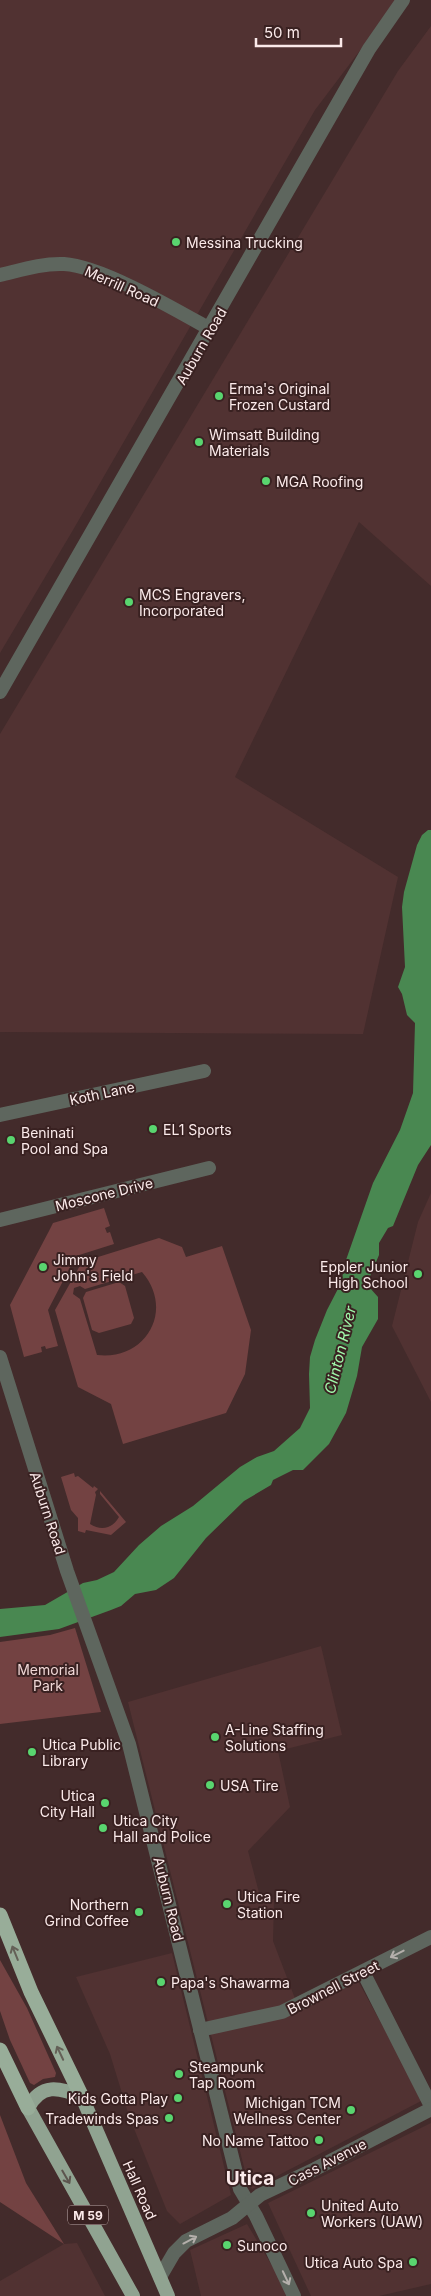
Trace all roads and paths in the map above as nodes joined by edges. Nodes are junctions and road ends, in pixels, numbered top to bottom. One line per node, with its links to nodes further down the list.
1 (403, 0): 3 (street, Auburn Road)
2 (0, 275): 3 (street, Merrill Road)
3 (210, 329): 4 (street, Auburn Road)
4 (0, 692)
5 (204, 1071): 6 (street, Koth Lane)
6 (0, 1115)
7 (209, 1168): 8 (street, Moscone Drive)
8 (0, 1220)
9 (0, 1357): 13 (street, Auburn Road)
10 (0, 1915): 15 (highway, M 59, one-way to 10)
11 (431, 1937): 12 (street, Brownell Street, one-way to 12)
12 (363, 1972): 13 (street, Brownell Street); 16 (street)
13 (200, 2030): 18 (street, Auburn Road)
14 (0, 2050): 17 (highway, M 59)
15 (82, 2097): 17 (highway); 19 (highway, Hall Road / M 59)
16 (431, 2107): 18 (street, Cass Avenue)
17 (28, 2108): 20 (highway, M 59, one-way to 20)
18 (247, 2204): 19 (street, Cass Avenue, one-way to 18); 22 (street, Auburn Road, one-way to 22)
19 (160, 2277): 21 (highway, Hall Road / M 59)
20 (133, 2296)
21 (168, 2296)
22 (294, 2296)

